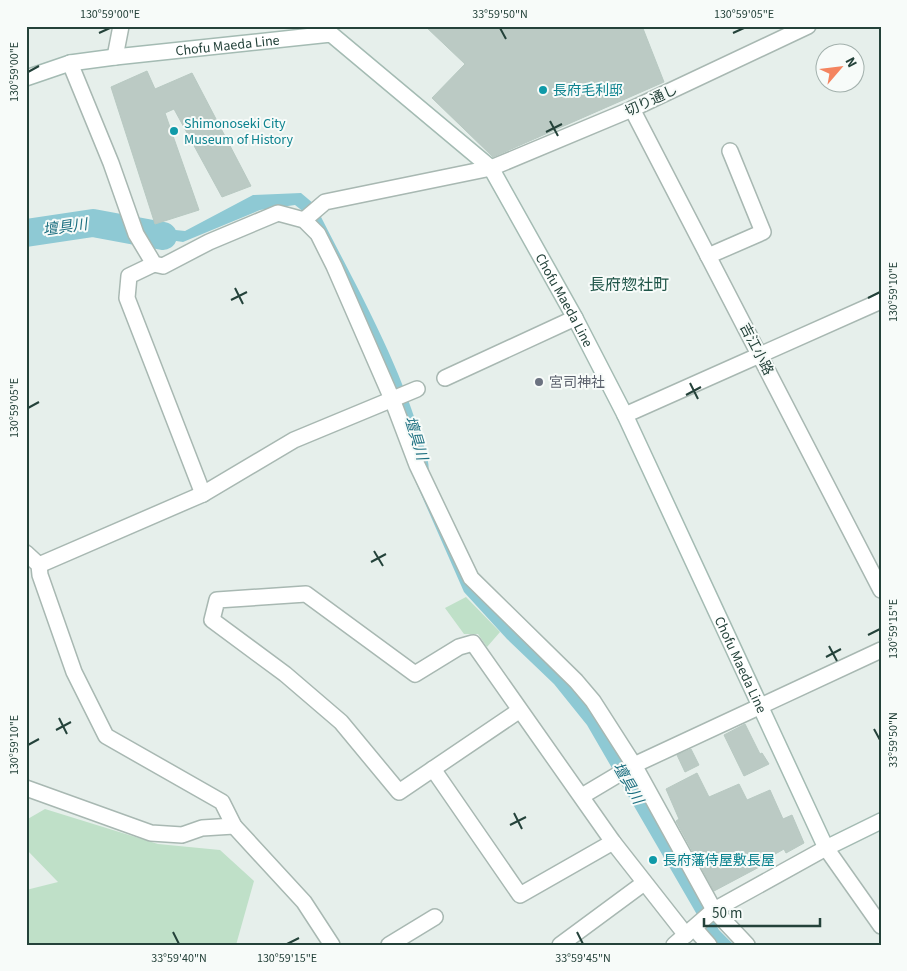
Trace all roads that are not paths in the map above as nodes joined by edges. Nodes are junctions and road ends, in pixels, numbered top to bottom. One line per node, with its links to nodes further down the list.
1 (121, 26): 4 (street)
2 (804, 27): 7 (street, 切り通し)
3 (330, 30): 4 (street, Chofu Maeda Line); 9 (street, Chofu Maeda Line)
4 (115, 57): 5 (street, Chofu Maeda Line)
5 (70, 63): 6 (street, Chofu Maeda Line); 12 (street)
6 (26, 78)
7 (632, 109): 9 (street, 切り通し); 11 (street, 吉江小路)
8 (730, 151): 11 (street)
9 (491, 168): 10 (street, 切り通し); 14 (street, Chofu Maeda Line)
10 (304, 220): 12 (street); 17 (street)
11 (708, 256): 15 (street, 吉江小路)
12 (154, 264): 19 (street)
13 (881, 301): 15 (street)
14 (576, 318): 16 (street); 18 (street, Chofu Maeda Line)
15 (760, 356): 18 (street); 22 (street, 吉江小路)
16 (445, 378)
17 (404, 395): 19 (street); 27 (street)
18 (625, 415): 24 (street, Chofu Maeda Line)
19 (203, 494): 21 (street)
20 (26, 553): 21 (street)
21 (39, 565): 31 (street)
22 (881, 590)
23 (881, 650): 24 (street)
24 (761, 707): 27 (street); 33 (street, Chofu Maeda Line)
25 (520, 710): 26 (street); 26 (street); 29 (street)
26 (433, 769): 32 (street)
27 (626, 769): 29 (street); 36 (street)
28 (26, 788): 31 (street)
29 (582, 796): 32 (street)
30 (881, 821): 33 (street)
31 (234, 826): 38 (street)
32 (613, 842): 34 (street)
33 (826, 848): 36 (street); 37 (street, Chofu Maeda Line)
34 (644, 883): 36 (street); 40 (street)
35 (435, 917): 39 (street)
36 (701, 922): 41 (street); 42 (street); 43 (street)
37 (881, 926)
38 (332, 945)
39 (389, 945)
40 (560, 945)
41 (674, 945)
42 (709, 945)
43 (746, 945)

